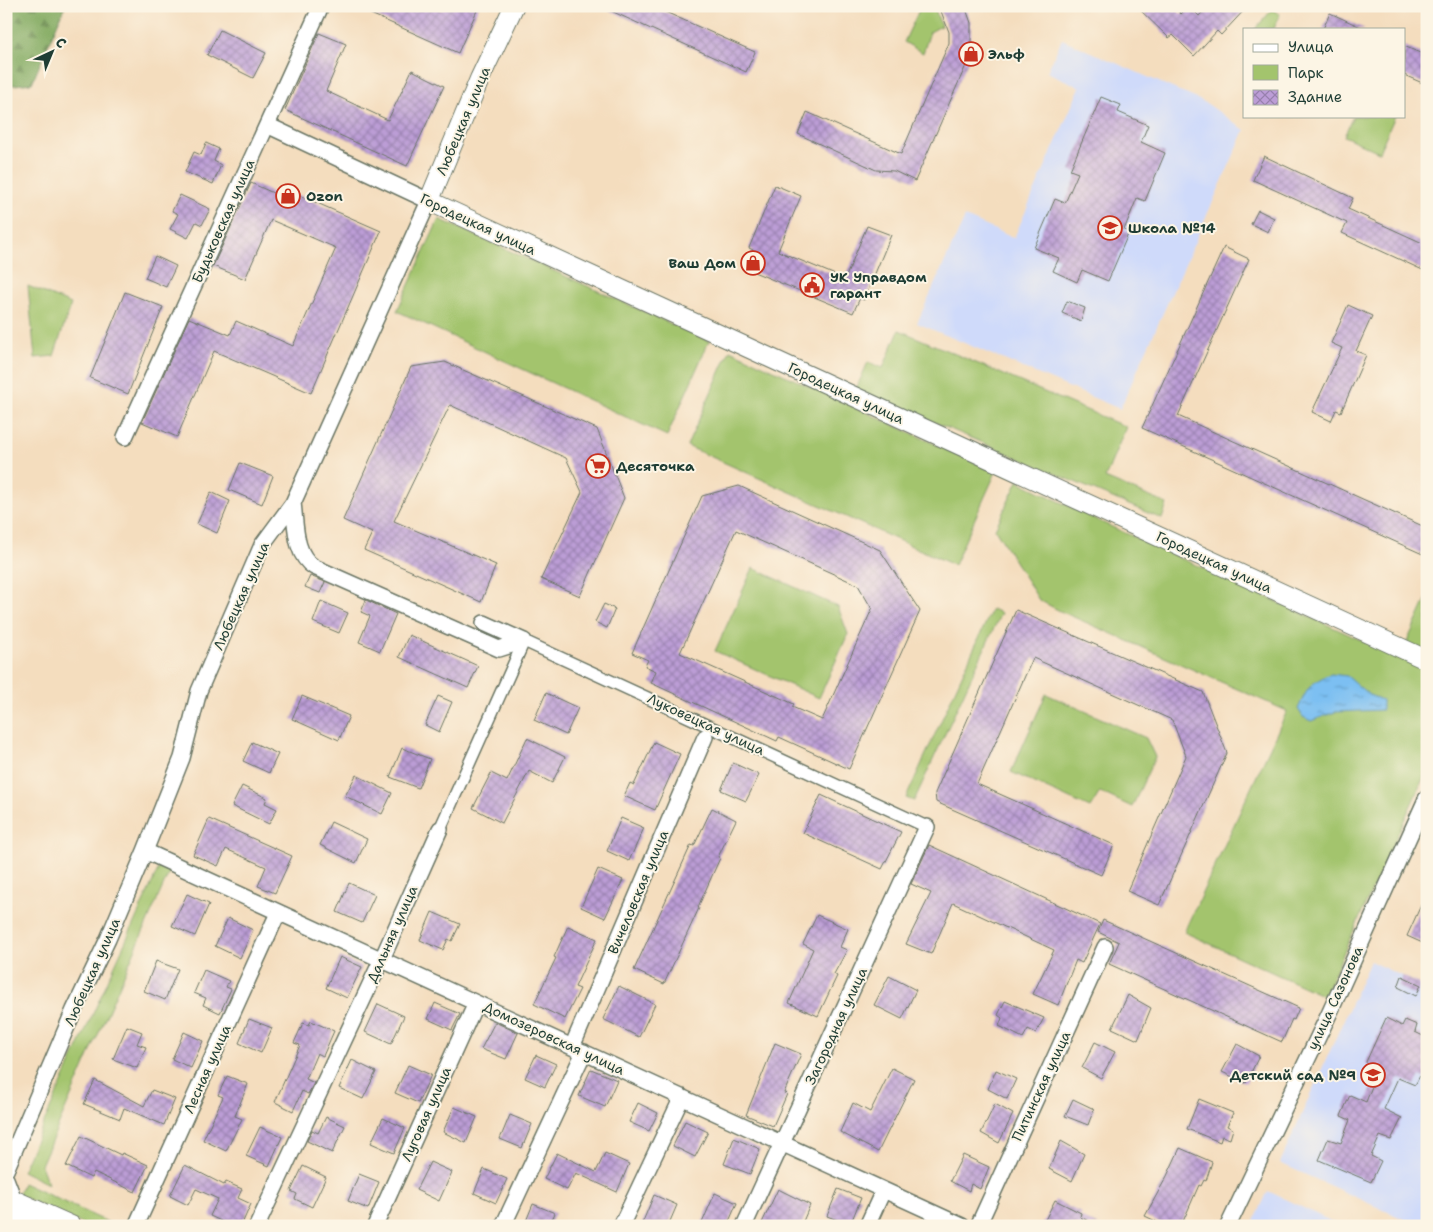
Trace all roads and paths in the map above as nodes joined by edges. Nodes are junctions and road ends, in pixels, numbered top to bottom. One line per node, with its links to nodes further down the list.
1 (320, 6): 3 (street, Будьковская улица)
2 (514, 6): 4 (street, Любецкая улица)
3 (267, 125): 4 (street, Городецкая улица); 5 (street, Будьковская улица)
4 (428, 201): 6 (street, Любецкая улица); 9 (street, Городецкая улица)
5 (125, 437)
6 (292, 503): 8 (street); 14 (street, Любецкая улица)
7 (484, 623): 8 (street, Луковецкая улица)
8 (524, 641): 12 (street, Луковецкая улица); 13 (street, Дальняя улица)
9 (1427, 660)
10 (705, 737): 19 (street, Вичеловская улица)
11 (1427, 797): 37 (street, улица Сазонова)
12 (927, 826): 21 (street, Загородная улица)
13 (440, 829): 17 (street, Дальняя улица)
14 (146, 851): 15 (street, Домозеровская улица); 22 (street, Любецкая улица)
15 (278, 913): 17 (street, Домозеровская улица); 28 (street, Лесная улица)
16 (1105, 946): 36 (street, Питинская улица)
17 (382, 958): 18 (street, Домозеровская улица); 29 (street, Дальняя улица)
18 (476, 1003): 19 (street, Домозеровская улица); 30 (street, Луговая улица)
19 (578, 1049): 20 (street, Домозеровская улица); 31 (street, Вичеловская улица)
20 (682, 1097): 21 (street, Домозеровская улица); 32 (street)
21 (783, 1143): 24 (street, Домозеровская улица); 33 (street, Загородная улица)
22 (6, 1170)
23 (6, 1179): 25 (street)
24 (884, 1191): 34 (street); 35 (street, Домозеровская улица)
25 (10, 1208): 26 (street); 27 (street)
26 (29, 1226)
27 (72, 1226)
28 (136, 1226)
29 (257, 1226)
30 (375, 1226)
31 (502, 1226)
32 (621, 1226)
33 (744, 1226)
34 (867, 1226)
35 (962, 1226)
36 (978, 1226)
37 (1228, 1226)

